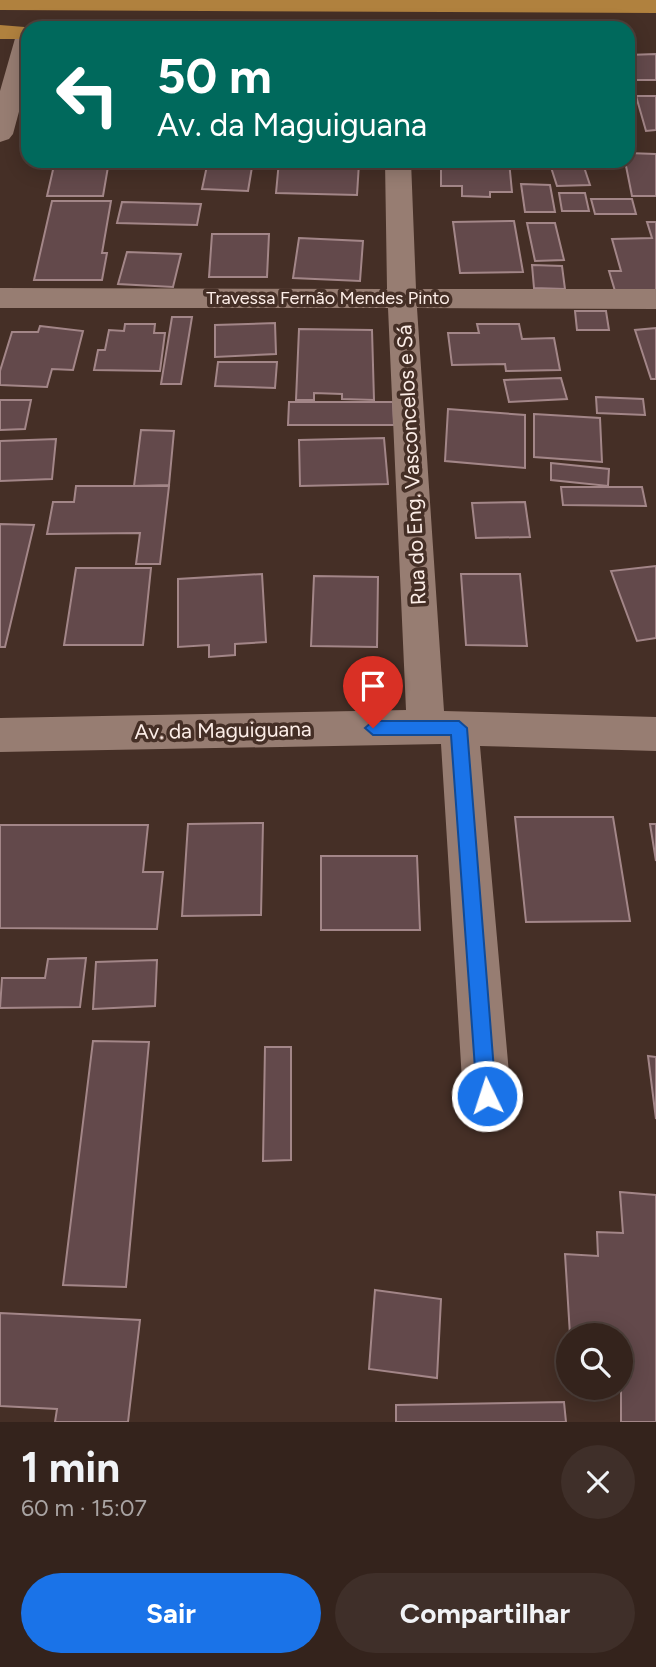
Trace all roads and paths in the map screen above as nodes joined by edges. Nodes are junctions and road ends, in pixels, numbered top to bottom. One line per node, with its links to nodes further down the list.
1 (50, 1): 2 (main road); 3 (main road)
2 (0, 3)
3 (656, 6)
4 (0, 33): 5 (main road)
5 (21, 34)
6 (21, 59): 7 (street)
7 (0, 134)
8 (398, 168): 10 (street, Rua do Eng. Vasconcelos e Sá)
9 (0, 298): 10 (street, Travessa Fernão Mendes Pinto)
10 (402, 298): 11 (street, Travessa Fernão Mendes Pinto); 12 (street, Rua do Eng. Vasconcelos e Sá)
11 (656, 299)
12 (442, 727): 13 (street, Av. da Maguiguana); 14 (street, Av. da Maguiguana); 15 (street, Rua do Eng. Vasconcelos e Sá)
13 (656, 734)
14 (0, 735)
15 (487, 1096)

